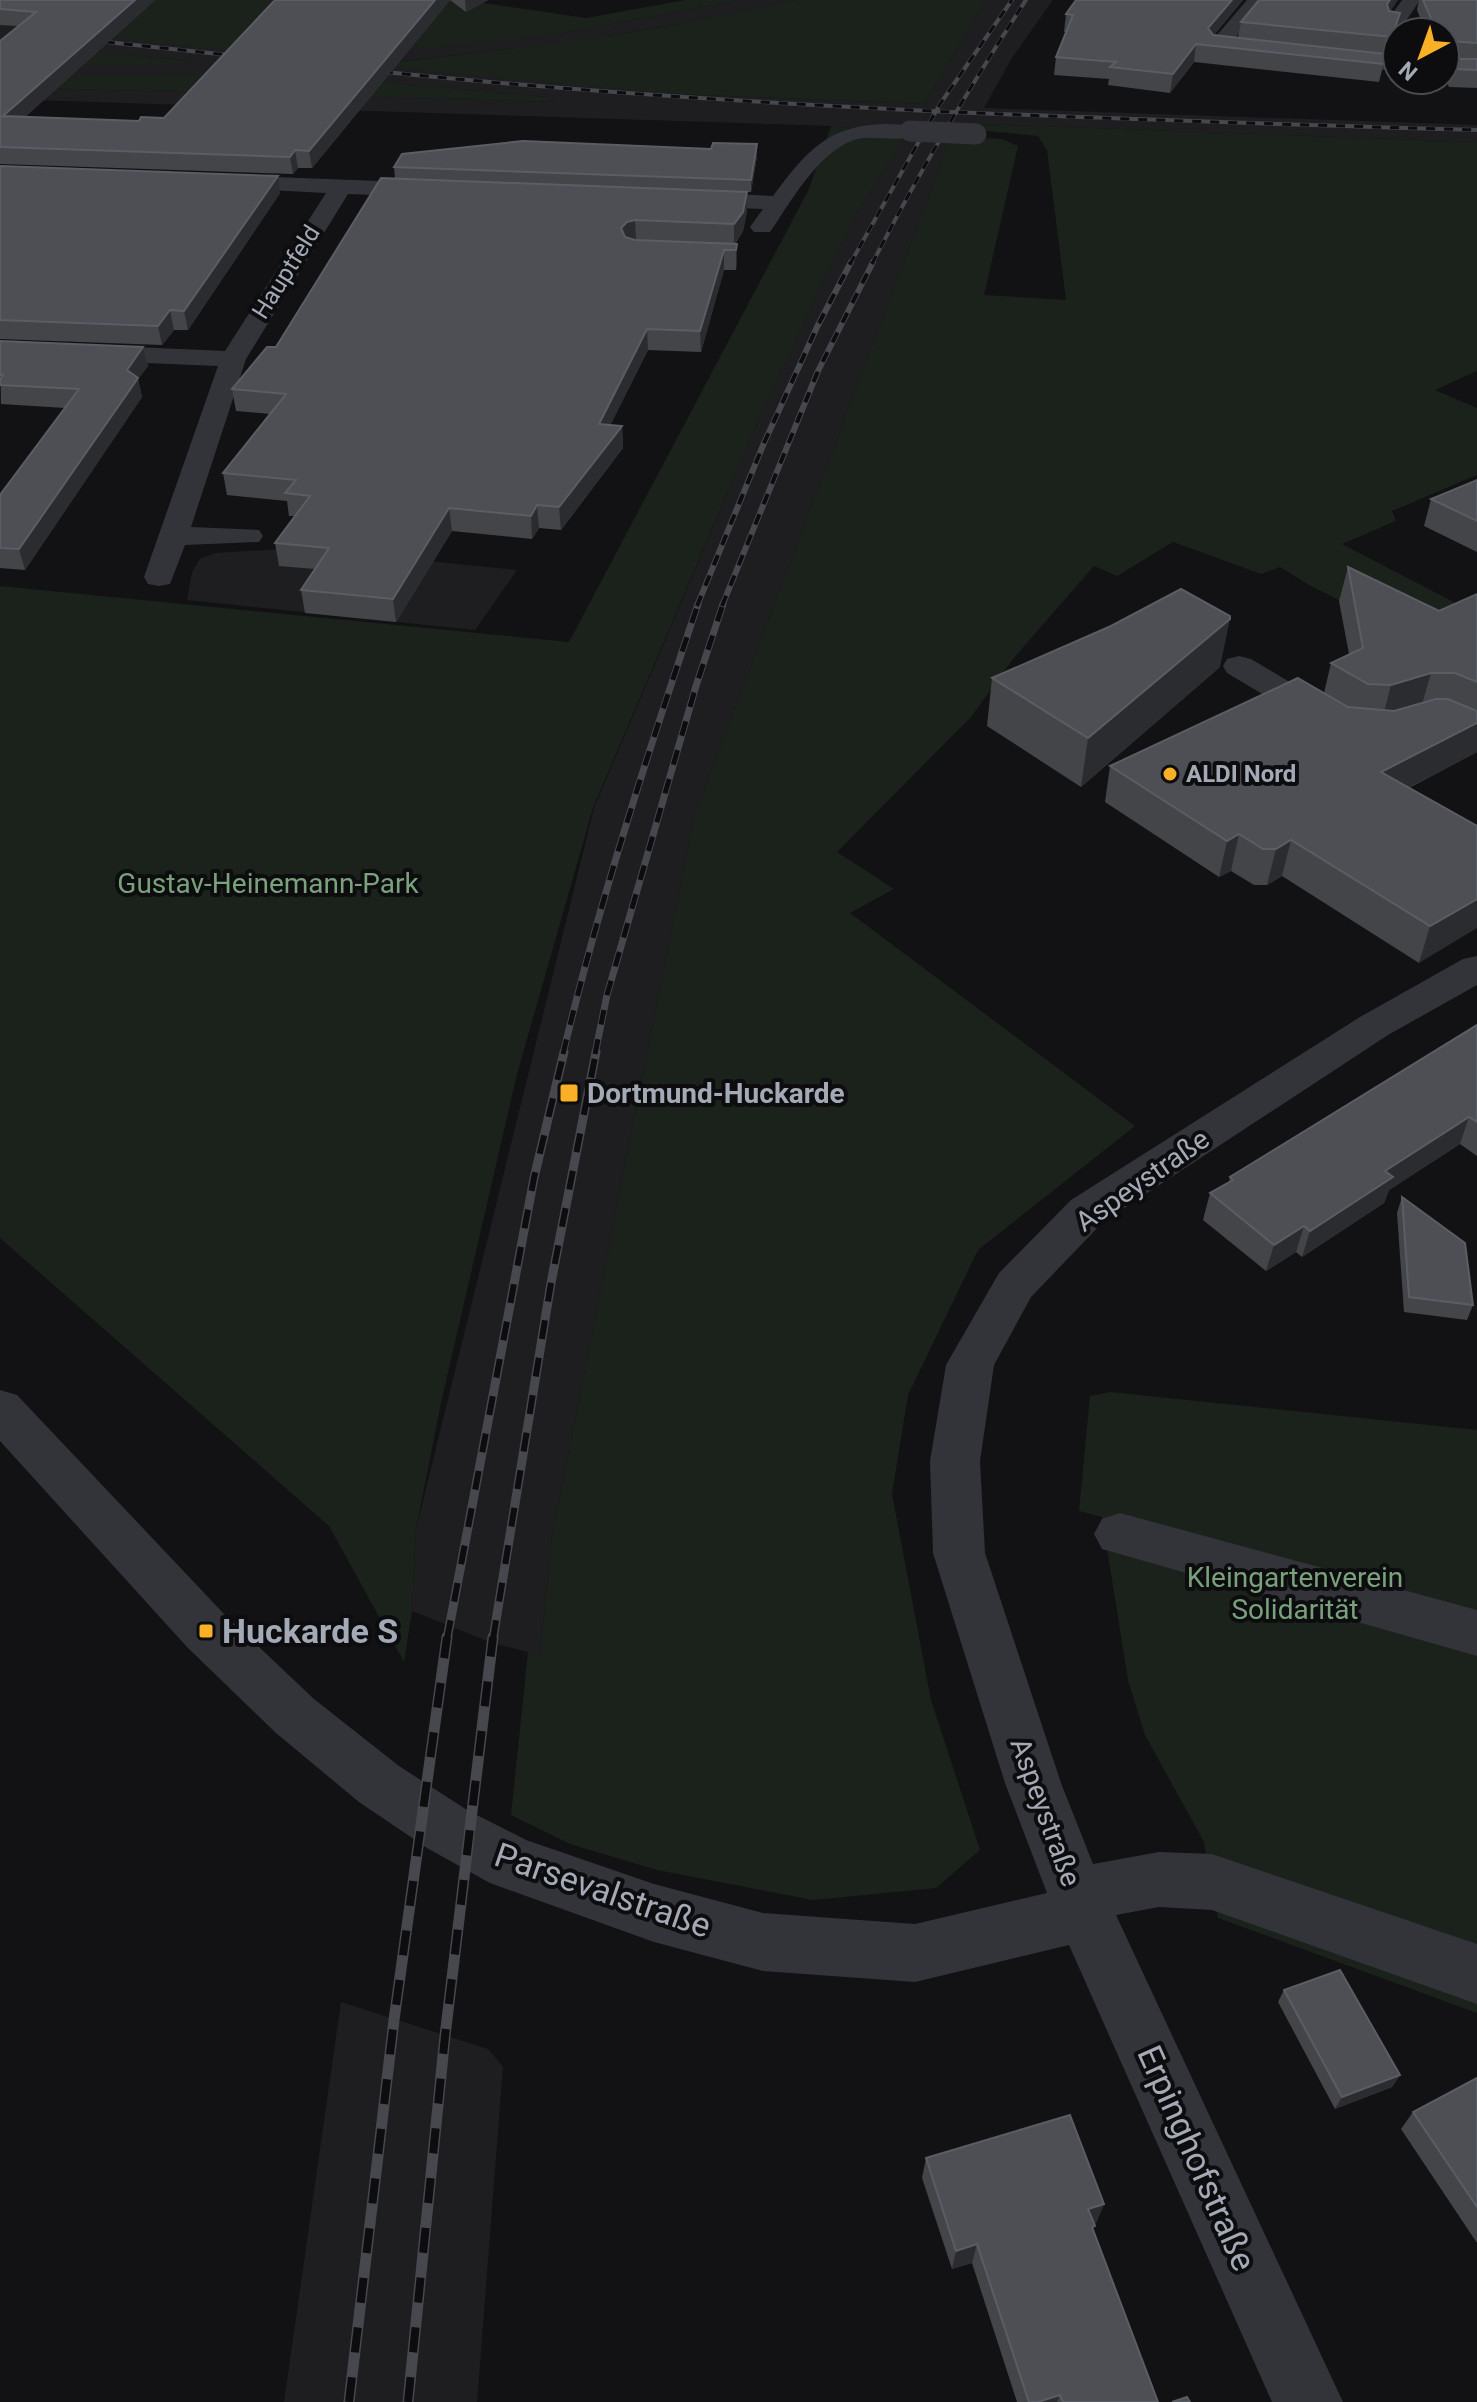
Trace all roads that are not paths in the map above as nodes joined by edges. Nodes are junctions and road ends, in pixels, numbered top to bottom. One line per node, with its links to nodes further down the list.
1 (1257, 0): 3 (street)
2 (1411, 0): 3 (street)
3 (1367, 62): 4 (street)
4 (1381, 63)
5 (976, 134): 10 (street, bridge)
6 (201, 181): 7 (street)
7 (341, 186): 8 (street); 13 (street, Hauptfeld)
8 (448, 190)
9 (659, 198): 10 (street)
10 (780, 203): 11 (street)
11 (751, 236)
12 (0, 349): 13 (street)
13 (233, 359): 14 (street, Hauptfeld)
14 (173, 536): 15 (street); 16 (street, Hauptfeld)
15 (248, 536)
16 (159, 577)
17 (1239, 666): 18 (street)
18 (1351, 732)
19 (1477, 968): 23 (street, Aspeystraße)
20 (0, 1409): 23 (street, Parsevalstraße)
21 (1120, 1534): 22 (street)
22 (1477, 1633)
23 (1081, 1905): 24 (street, Parsevalstraße); 25 (street, Erpinghofstraße)
24 (1477, 1974)
25 (1308, 2402)

